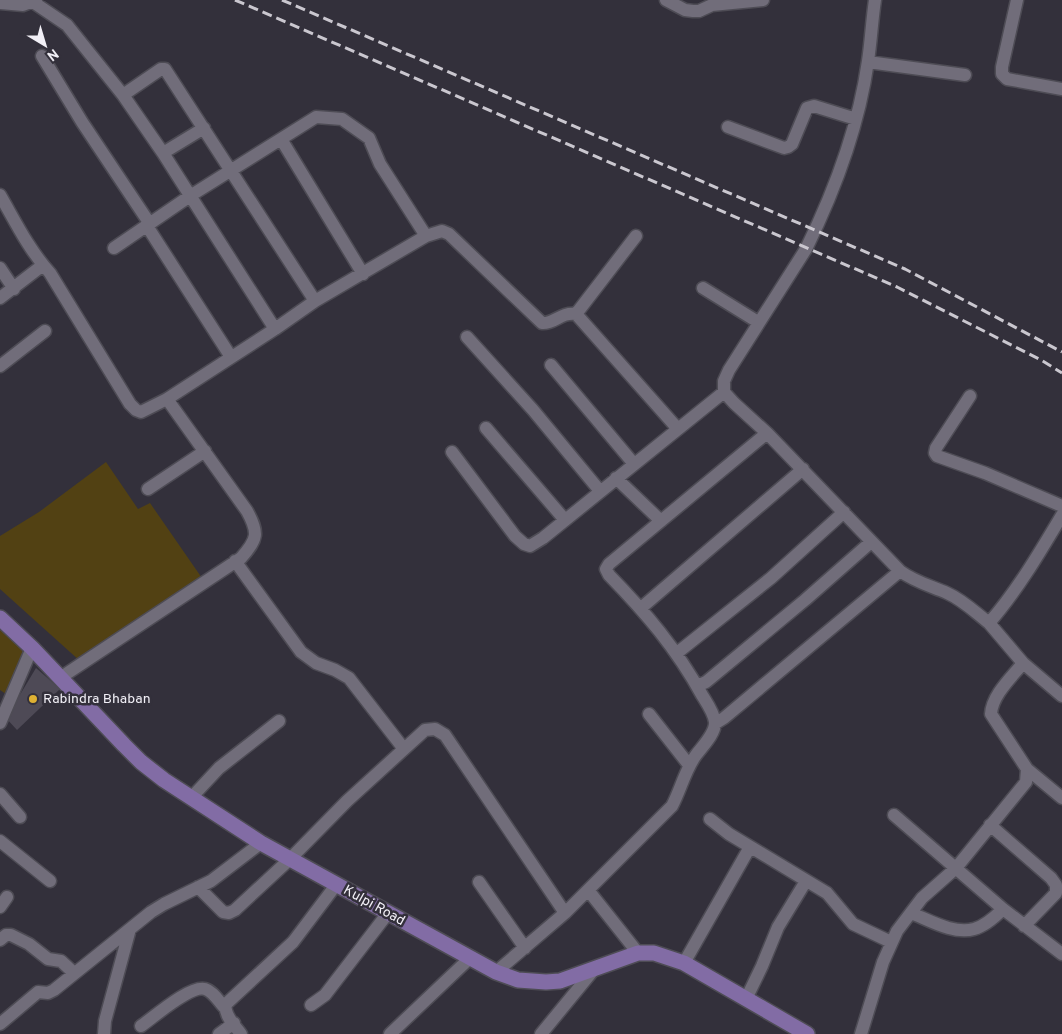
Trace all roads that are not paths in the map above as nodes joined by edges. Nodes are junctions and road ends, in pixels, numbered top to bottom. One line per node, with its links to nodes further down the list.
1 (666, 0): 2 (street)
2 (763, 0)
3 (870, 0): 4 (street)
4 (875, 0): 5 (street); 10 (street)
5 (882, 0)
6 (1018, 0): 12 (street)
7 (34, 1): 8 (street); 13 (street)
8 (0, 4)
9 (42, 56): 22 (street)
10 (868, 62): 11 (street); 14 (street)
11 (965, 75)
12 (1062, 89)
13 (123, 94): 16 (street); 18 (street)
14 (856, 119): 15 (street); 34 (street)
15 (728, 127)
16 (204, 128): 18 (street); 19 (street)
17 (281, 139): 19 (street); 23 (street); 28 (street)
18 (163, 153): 21 (street)
19 (231, 170): 21 (street); 32 (street)
20 (0, 195): 26 (street)
21 (190, 196): 22 (street); 35 (street)
22 (149, 225): 25 (street); 38 (street)
23 (426, 236): 28 (street); 33 (street)
24 (636, 236): 33 (street)
25 (114, 248)
26 (43, 265): 29 (street); 43 (street)
27 (0, 268): 29 (street)
28 (363, 274): 32 (street)
29 (14, 288): 31 (street)
30 (703, 288): 34 (street)
31 (0, 298)
32 (315, 301): 35 (street)
33 (576, 314): 45 (street)
34 (758, 322): 41 (street)
35 (275, 329): 38 (street)
36 (45, 331): 40 (street)
37 (467, 337): 53 (street)
38 (231, 357): 43 (street)
39 (551, 365): 49 (street)
40 (0, 366)
41 (724, 392): 45 (street); 46 (street)
42 (970, 396): 54 (street)
43 (168, 399): 47 (street)
44 (486, 428): 57 (street)
45 (678, 429): 49 (street)
46 (767, 432): 50 (street); 58 (street)
47 (205, 451): 52 (street); 60 (street)
48 (452, 452): 57 (street)
49 (634, 464): 51 (street)
50 (803, 469): 55 (street); 62 (street)
51 (616, 478): 53 (street); 58 (street)
52 (148, 489)
53 (600, 491): 57 (street)
54 (1062, 506)
55 (844, 512): 59 (street); 66 (street)
56 (1062, 515): 64 (street)
57 (565, 520)
58 (661, 521): 62 (street)
59 (871, 542): 61 (street); 69 (street)
60 (235, 561): 68 (street); 75 (street)
61 (900, 571): 64 (street); 74 (street)
62 (641, 608): 66 (street)
63 (0, 618): 65 (main road, Kulpi Road)
64 (989, 623): 67 (street)
65 (32, 648): 68 (main road, Kulpi Road); 72 (street)
66 (677, 653): 69 (street)
67 (1023, 663): 70 (street); 77 (street)
68 (60, 678): 79 (main road, Kulpi Road)
69 (697, 686): 74 (street)
70 (1062, 696)
71 (649, 714): 76 (street)
72 (2, 715)
73 (279, 721): 79 (street)
74 (716, 724): 76 (street)
75 (404, 749): 88 (street); 98 (street)
76 (689, 765): 95 (street)
77 (1027, 769): 80 (street); 84 (street)
78 (0, 794): 82 (street)
79 (191, 798): 86 (main road, Kulpi Road)
80 (1062, 798)
81 (894, 815): 89 (street)
82 (20, 817)
83 (710, 819): 87 (street)
84 (990, 825): 89 (street); 100 (street)
85 (0, 841): 90 (street)
86 (261, 843): 88 (main road, Kulpi Road); 94 (street)
87 (750, 847): 91 (street); 108 (street)
88 (290, 859): 93 (main road, Kulpi Road); 94 (street)
89 (956, 868): 96 (street); 99 (street)
90 (50, 880)
91 (806, 881): 103 (street); 112 (street)
92 (479, 882): 104 (street)
93 (336, 885): 97 (main road, Kulpi Road); 114 (street)
94 (198, 887): 101 (street)
95 (588, 890): 98 (street); 105 (street)
96 (1004, 909): 99 (street); 100 (street)
97 (388, 913): 107 (main road, Kulpi Road); 113 (street)
98 (566, 913): 104 (street)
99 (910, 913): 103 (street)
100 (1024, 926): 106 (street)
101 (130, 929): 111 (street); 118 (street)
102 (0, 940): 111 (street)
103 (891, 942): 123 (street)
104 (525, 948): 110 (street)
105 (638, 953): 108 (main road, Kulpi Road); 109 (main road, Kulpi Road)
106 (1062, 954)
107 (470, 958): 110 (main road, Kulpi Road); 120 (street)
108 (684, 963): 112 (main road, Kulpi Road)
109 (596, 967): 110 (main road, Kulpi Road); 121 (street)
110 (496, 972)
111 (74, 974): 115 (street)
112 (746, 999): 122 (main road, Kulpi Road)
113 (312, 1005)
114 (225, 1008): 116 (street); 117 (street)
115 (0, 1024)
116 (141, 1026)
117 (237, 1029): 119 (street)
118 (104, 1034)
119 (219, 1034)
120 (390, 1034)
121 (541, 1034)
122 (806, 1034)
123 (860, 1034)

